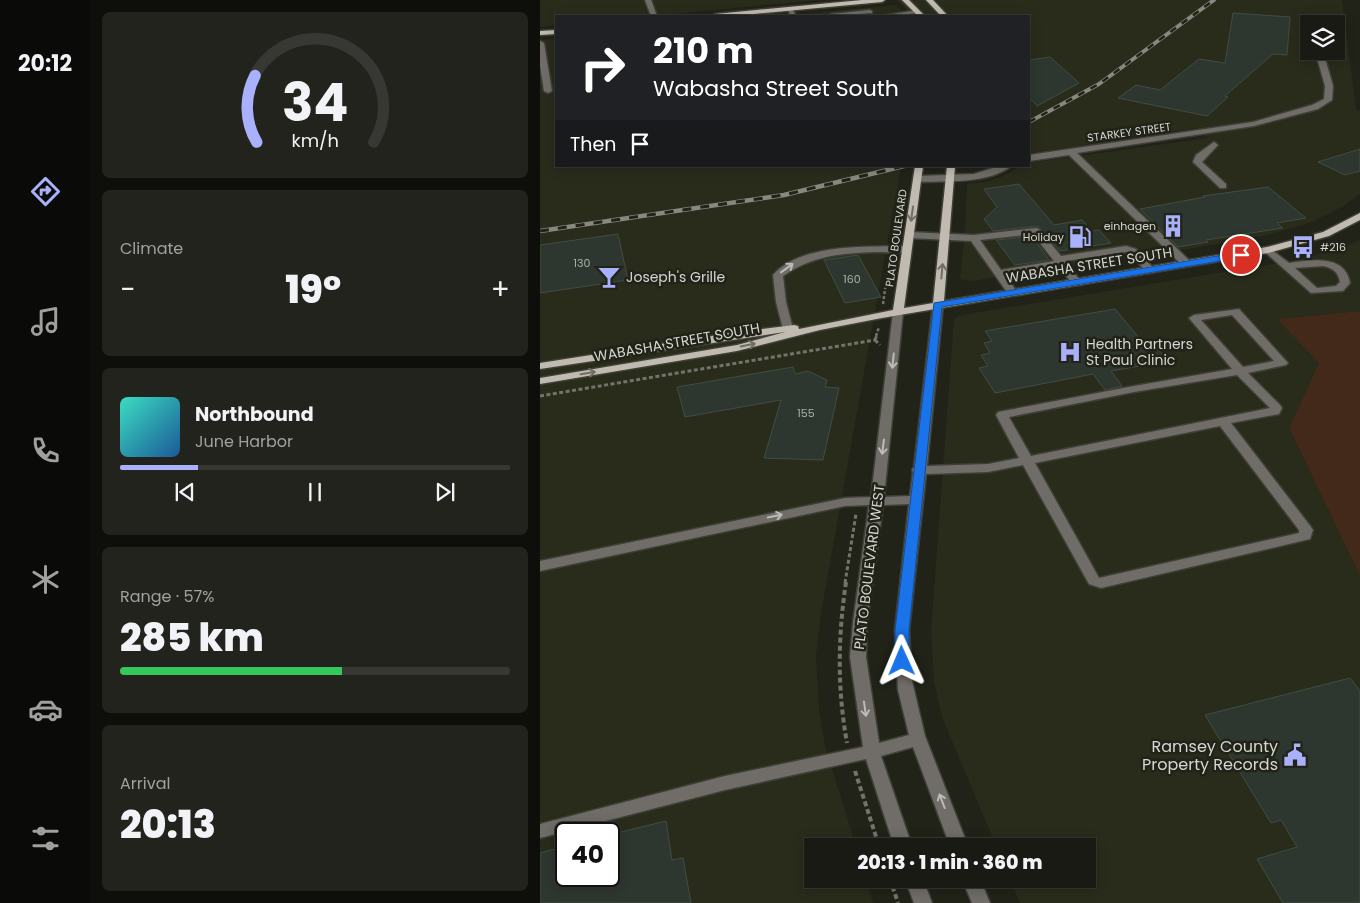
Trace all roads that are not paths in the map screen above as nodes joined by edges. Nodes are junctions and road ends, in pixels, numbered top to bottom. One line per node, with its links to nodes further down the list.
1 (648, 0): 9 (street)
2 (882, 0): 5 (main road)
3 (906, 0): 8 (main road)
4 (929, 0): 14 (main road)
5 (861, 2): 6 (main road); 7 (street)
6 (790, 9): 10 (main road); 11 (street)
7 (871, 14): 12 (street)
8 (920, 14): 13 (street)
9 (654, 15)
10 (738, 15)
11 (793, 15)
12 (851, 15)
13 (902, 15)
14 (945, 15)
15 (555, 32): 16 (main road)
16 (540, 33)
17 (540, 43): 18 (street)
18 (541, 55): 20 (street)
19 (1322, 60): 23 (street, STARKEY STREET)
20 (542, 71): 21 (street)
21 (548, 91)
22 (1214, 145): 30 (street)
23 (1071, 152): 24 (street, STARKEY STREET); 38 (street)
24 (1030, 158)
25 (919, 167): 29 (main road, PLATO BOULEVARD)
26 (950, 167): 28 (main road)
27 (1005, 167): 28 (street)
28 (949, 178): 29 (street); 33 (main road)
29 (917, 179): 32 (main road, PLATO BOULEVARD, one-way to 32)
30 (1223, 186)
31 (1360, 216): 36 (main road, WABASHA STREET SOUTH)
32 (909, 235): 33 (street); 35 (main road, PLATO BOULEVARD)
33 (945, 238): 34 (street); 44 (main road, one-way to 33)
34 (974, 238): 37 (street); 41 (street)
35 (907, 249): 45 (main road, PLATO BOULEVARD); 47 (street, one-way to 35)
36 (1268, 250): 38 (main road, WABASHA STREET SOUTH); 39 (street)
37 (1060, 261): 40 (street); 41 (street); 42 (street)
38 (1187, 264): 40 (main road, WABASHA STREET SOUTH)
39 (1286, 266): 39 (street)
40 (1150, 270): 42 (main road, WABASHA STREET SOUTH)
41 (999, 273): 43 (street)
42 (1077, 282): 43 (main road, WABASHA STREET SOUTH)
43 (1013, 293): 44 (main road, WABASHA STREET SOUTH)
44 (938, 305): 45 (main road, WABASHA STREET SOUTH); 53 (street)
45 (898, 312): 46 (main road, WABASHA STREET SOUTH); 55 (street, PLATO BOULEVARD WEST, one-way to 55)
46 (819, 327): 47 (main road, WABASHA STREET SOUTH); 50 (main road, WABASHA STREET SOUTH, one-way to 46)
47 (788, 329): 48 (main road, WABASHA STREET SOUTH)
48 (540, 366)
49 (1240, 371): 49 (street); 51 (street); 52 (street)
50 (540, 381)
51 (1223, 421): 52 (street); 52 (street)
52 (1028, 460): 53 (street)
53 (918, 470): 54 (street)
54 (915, 500): 55 (street); 57 (street)
55 (877, 501): 56 (street, one-way to 55); 58 (street, PLATO BOULEVARD WEST, one-way to 58)
56 (540, 566)
57 (918, 738): 58 (street); 61 (street, one-way to 57)
58 (872, 753): 59 (street); 60 (street, PLATO BOULEVARD WEST)
59 (540, 831)
60 (900, 838)
61 (956, 838)
62 (917, 888): 64 (street)
63 (974, 888): 65 (street)
64 (923, 903)
65 (980, 903)

